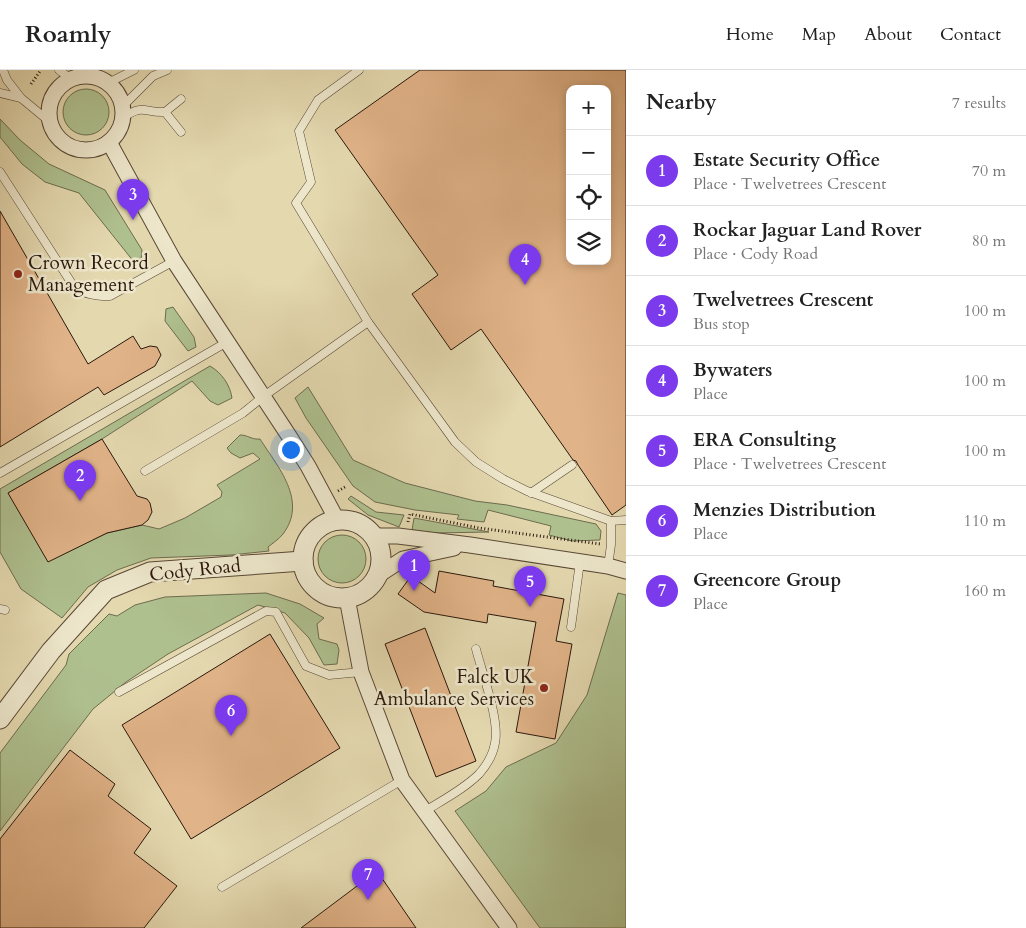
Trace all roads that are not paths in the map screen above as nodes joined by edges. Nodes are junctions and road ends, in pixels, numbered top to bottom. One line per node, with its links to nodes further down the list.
1 (2, 70): 8 (lane)
2 (134, 70): 6 (lane)
3 (167, 70): 10 (lane)
4 (359, 70): 17 (lane)
5 (65, 74): 6 (street); 12 (street)
6 (108, 83): 10 (street)
7 (0, 93): 8 (lane)
8 (22, 98): 12 (lane)
9 (181, 98): 11 (lane)
10 (122, 112): 11 (lane); 14 (street)
11 (165, 112): 13 (lane)
12 (50, 122): 14 (street)
13 (181, 132)
14 (109, 142): 16 (street)
15 (0, 172): 16 (lane)
16 (174, 262): 18 (street)
17 (368, 322): 19 (lane); 23 (lane)
18 (227, 342): 19 (street); 22 (lane)
19 (264, 396): 21 (lane); 24 (street)
20 (572, 465): 23 (lane)
21 (145, 471)
22 (0, 473)
23 (531, 492): 26 (lane)
24 (337, 520): 27 (street); 29 (street)
25 (626, 520): 26 (lane)
26 (612, 521): 31 (lane)
27 (375, 536): 28 (street); 33 (street)
28 (470, 545): 30 (street); 33 (street)
29 (303, 561): 34 (street); 39 (street, Cody Road)
30 (580, 562): 31 (street); 35 (lane)
31 (608, 566): 32 (street)
32 (626, 571)
33 (377, 576): 34 (street)
34 (347, 598): 37 (street)
35 (571, 627)
36 (476, 649): 41 (lane)
37 (361, 672): 38 (lane); 40 (street)
38 (119, 692)
39 (0, 719)
40 (402, 780): 41 (street); 42 (lane)
41 (425, 811): 43 (street)
42 (222, 887)
43 (509, 928)

